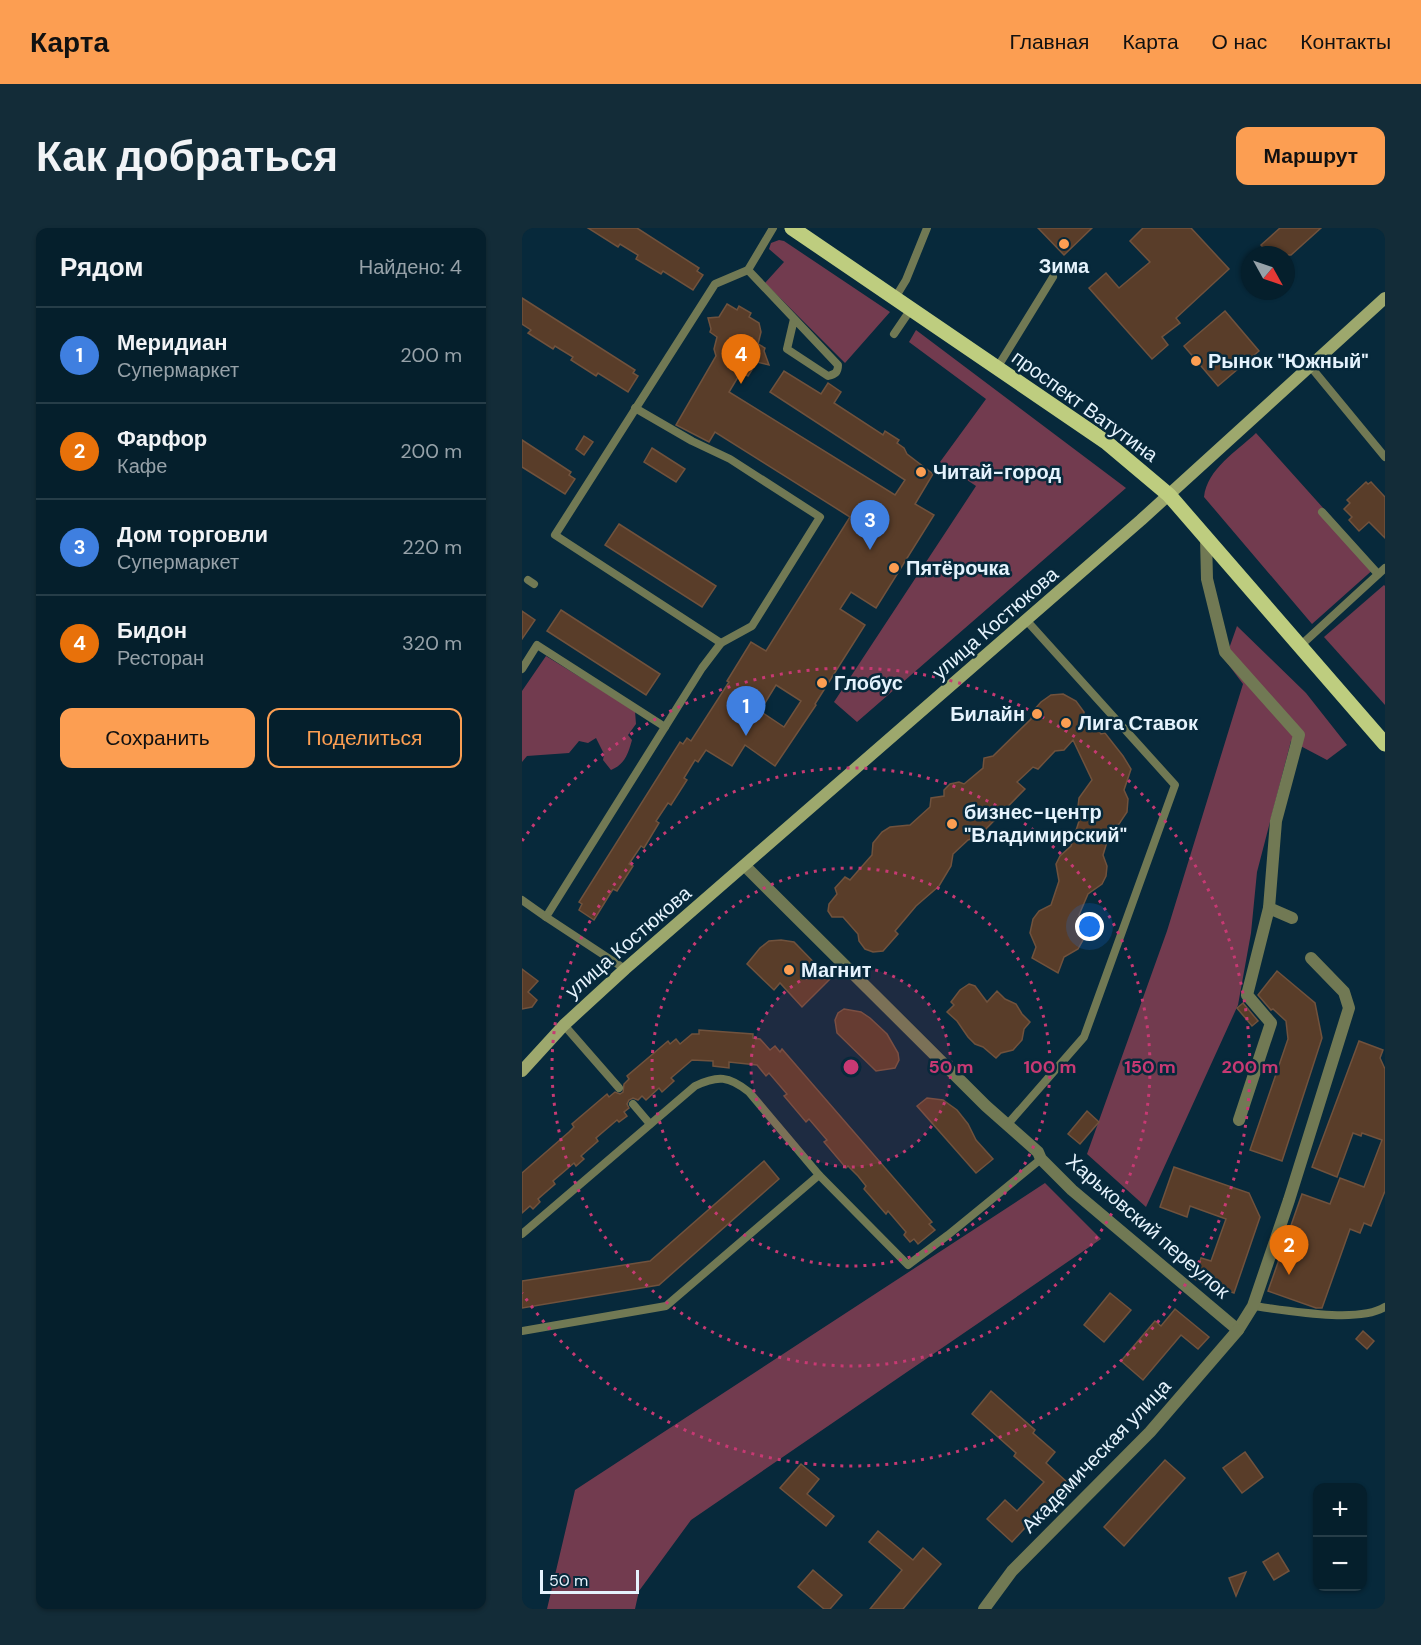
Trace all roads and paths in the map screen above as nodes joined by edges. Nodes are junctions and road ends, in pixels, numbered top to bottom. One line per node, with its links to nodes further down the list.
1 (773, 228): 4 (lane)
2 (792, 228): 6 (main road, проспект Ватутина)
3 (927, 228): 6 (lane)
4 (748, 270): 9 (lane); 13 (lane)
5 (1053, 277): 12 (lane)
6 (895, 298): 8 (main road, проспект Ватутина)
7 (1385, 298): 11 (main road, улица Костюкова)
8 (911, 309): 10 (lane); 12 (main road, проспект Ватутина)
9 (794, 319): 9 (lane)
10 (894, 334)
11 (1310, 366): 14 (lane); 15 (main road, улица Костюкова)
12 (997, 368): 15 (main road, проспект Ватутина)
13 (635, 408): 21 (lane); 21 (lane)
14 (1385, 457)
15 (1169, 495): 17 (main road, проспект Ватутина); 20 (main road, улица Костюкова)
16 (1322, 512): 19 (lane)
17 (1206, 538): 22 (main road, проспект Ватутина); 28 (street)
18 (1385, 568): 19 (lane)
19 (1378, 574): 22 (lane)
20 (1027, 621): 26 (main road, улица Костюкова); 39 (lane)
21 (721, 643): 24 (lane)
22 (1300, 646): 25 (main road, проспект Ватутина)
23 (522, 669): 24 (lane)
24 (665, 727): 29 (lane)
25 (1385, 744)
26 (745, 866): 32 (main road, улица Костюкова); 39 (street, Харьковский переулок)
27 (522, 900): 29 (lane)
28 (1269, 908): 30 (street); 37 (street)
29 (546, 917): 32 (lane)
30 (1292, 918)
31 (1311, 958): 43 (street, Харьковский переулок)
32 (625, 969): 33 (main road, улица Костюкова)
33 (564, 1025): 34 (main road, улица Костюкова); 35 (lane)
34 (522, 1071)
35 (619, 1088)
36 (633, 1104): 38 (lane)
37 (1239, 1120)
38 (650, 1124): 41 (lane); 42 (lane)
39 (1007, 1125): 40 (street, Харьковский переулок)
40 (1041, 1159): 41 (lane); 45 (street, Харьковский переулок)
41 (819, 1174): 46 (lane)
42 (522, 1234)
43 (1252, 1306): 44 (lane); 45 (street, Харьковский переулок)
44 (1385, 1307)
45 (1238, 1330): 47 (street, Академическая улица)
46 (522, 1331)
47 (984, 1609)

